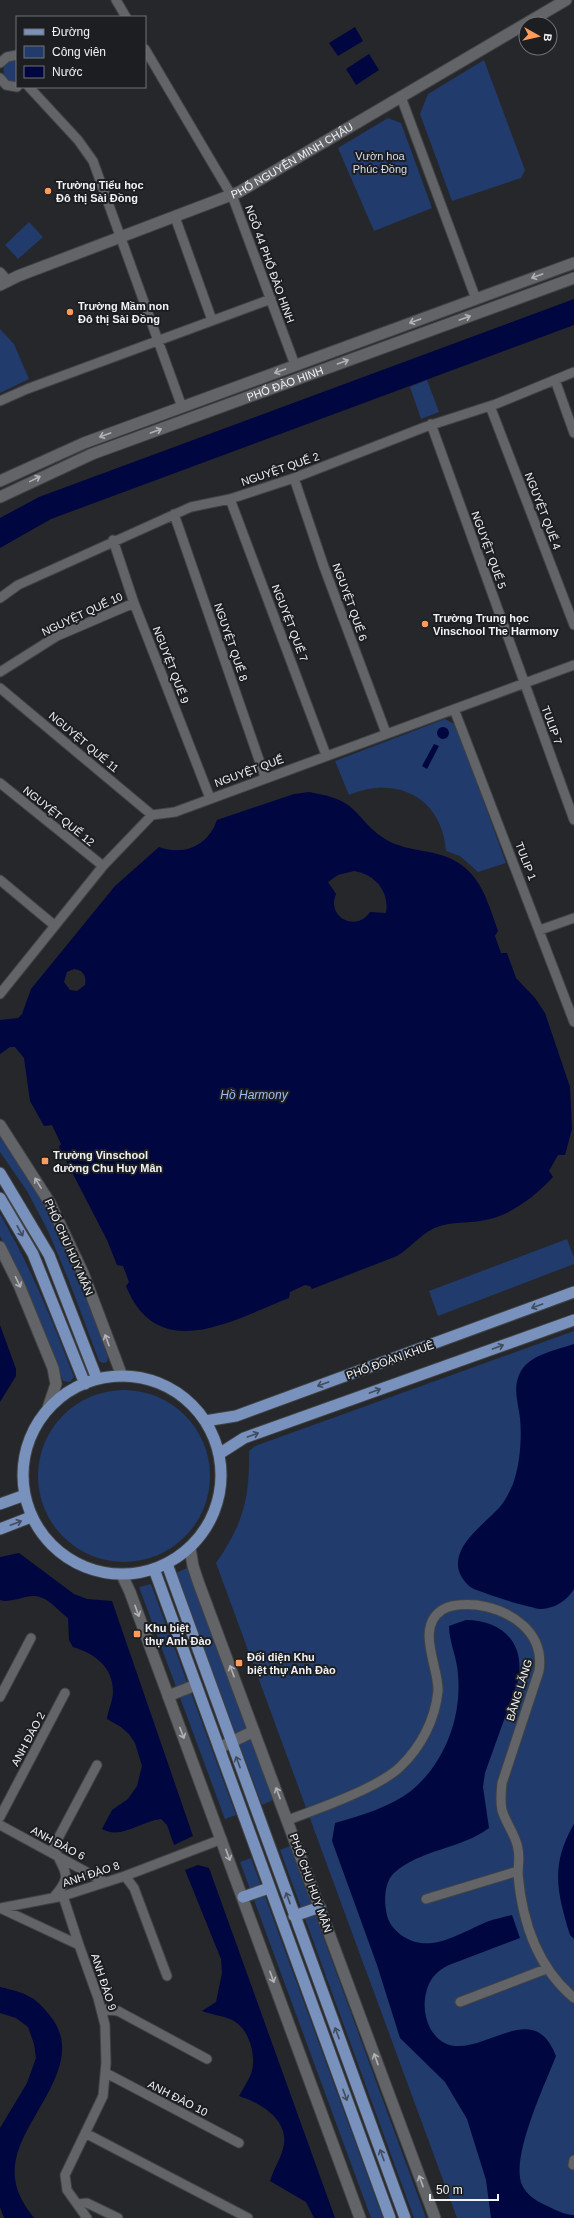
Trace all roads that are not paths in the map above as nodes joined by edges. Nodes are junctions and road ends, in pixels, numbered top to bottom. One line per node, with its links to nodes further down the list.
1 (116, 0): 3 (street)
2 (566, 0): 10 (main road, PHỐ NGUYỄN MINH CHÂU)
3 (125, 16)
4 (146, 51): 11 (street, NGÕ 44 PHỐ ĐÀO HINH)
5 (16, 55): 6 (street)
6 (0, 64)
7 (1, 82): 8 (street)
8 (16, 87)
9 (30, 88): 13 (street)
10 (401, 97): 11 (main road, PHỐ NGUYỄN MINH CHÂU); 19 (street)
11 (232, 196): 12 (main road, PHỐ NGUYỄN MINH CHÂU); 18 (street, NGÕ 44 PHỐ ĐÀO HINH)
12 (175, 217): 13 (main road, PHỐ NGUYỄN MINH CHÂU); 20 (street)
13 (121, 238): 17 (main road, PHỐ NGUYỄN MINH CHÂU); 21 (street)
14 (574, 263): 19 (main road, PHỐ ĐÀO HINH, one-way to 19)
15 (0, 272): 17 (street)
16 (574, 278): 32 (main road, PHỐ ĐÀO HINH, one-way to 16)
17 (4, 283)
18 (271, 299): 20 (street); 22 (street, NGÕ 44 PHỐ ĐÀO HINH)
19 (476, 299): 22 (main road, PHỐ ĐÀO HINH, one-way to 22)
20 (212, 320): 21 (street)
21 (158, 341): 25 (street); 27 (street)
22 (295, 365): 27 (main road, PHỐ ĐÀO HINH, one-way to 27)
23 (574, 372): 24 (street, NGUYỆT QUẾ 2)
24 (555, 380): 26 (street, NGUYỆT QUẾ 2); 29 (street)
25 (0, 401)
26 (490, 406): 28 (street, NGUYỆT QUẾ 2); 38 (street, NGUYỆT QUẾ 4)
27 (182, 407): 31 (main road, PHỐ ĐÀO HINH, one-way to 31)
28 (431, 424): 30 (street, NGUYỆT QUẾ 2); 41 (street, NGUYỆT QUẾ 5)
29 (574, 433)
30 (294, 478): 33 (street, NGUYỆT QUẾ 2); 44 (street, NGUYỆT QUẾ 6)
31 (0, 481)
32 (0, 496)
33 (230, 498): 34 (street, NGUYỆT QUẾ 2); 45 (street, NGUYỆT QUẾ 7)
34 (174, 514): 35 (street, NGUYỆT QUẾ 2); 46 (street, NGUYỆT QUẾ 8)
35 (114, 540): 36 (street, NGUYỆT QUẾ 2); 37 (street, NGUYỆT QUẾ 9)
36 (0, 598)
37 (134, 603): 40 (street, NGUYỆT QUẾ 10); 48 (street, NGUYỆT QUẾ 9)
38 (574, 625)
39 (574, 665): 41 (street, NGUYỆT QUẾ)
40 (0, 672)
41 (524, 683): 43 (street, NGUYỆT QUẾ); 50 (street, TULIP 7)
42 (0, 688): 49 (street, NGUYỆT QUẾ 11)
43 (454, 709): 44 (street, NGUYỆT QUẾ); 55 (street, TULIP 1)
44 (386, 733): 45 (street, NGUYỆT QUẾ)
45 (326, 755): 46 (street, NGUYỆT QUẾ)
46 (265, 778): 48 (street, NGUYỆT QUẾ)
47 (0, 783): 51 (street, NGUYỆT QUẾ 12)
48 (210, 798): 49 (street, NGUYỆT QUẾ)
49 (152, 815): 51 (street)
50 (574, 820)
51 (103, 866): 54 (street)
52 (0, 880): 54 (street)
53 (574, 918): 55 (street)
54 (54, 925): 57 (street)
55 (540, 930): 59 (street, TULIP 1)
56 (0, 977): 57 (street)
57 (8, 984): 58 (street)
58 (0, 994)
59 (574, 1022)
60 (0, 1125): 66 (main road, PHỐ CHU HUY MÂN, one-way to 60)
61 (0, 1173): 67 (main road, PHỐ CHU HUY MÂN)
62 (0, 1198): 68 (main road, one-way to 68)
63 (0, 1248): 69 (main road, one-way to 69)
64 (574, 1292): 70 (main road, PHỐ ĐOÀN KHUÊ, one-way to 70)
65 (574, 1320): 71 (main road, one-way to 65)
66 (122, 1376): 67 (main road); 70 (main road)
67 (97, 1379): 68 (main road)
68 (85, 1384): 69 (main road)
69 (48, 1408): 72 (main road)
70 (205, 1421): 71 (main road)
71 (219, 1454): 76 (main road)
72 (25, 1495): 73 (main road); 74 (main road)
73 (0, 1504)
74 (32, 1517): 75 (main road, one-way to 74); 79 (main road)
75 (0, 1529)
76 (190, 1548): 77 (main road); 85 (main road, PHỐ CHU HUY MÂN, one-way to 76)
77 (167, 1564): 78 (main road); 86 (main road)
78 (154, 1569): 79 (main road); 81 (main road)
79 (122, 1575): 83 (main road, one-way to 83)
80 (31, 1638): 84 (street)
81 (196, 1686): 83 (main road); 87 (main road)
82 (65, 1693): 89 (street, ANH ĐÀO 2)
83 (168, 1696): 92 (main road, one-way to 92)
84 (0, 1697)
85 (254, 1731): 86 (main road); 90 (main road, PHỐ CHU HUY MÂN, one-way to 85)
86 (231, 1742): 87 (main road); 104 (main road, one-way to 86)
87 (219, 1748): 97 (main road)
88 (96, 1765): 93 (street)
89 (0, 1817)
90 (288, 1820): 94 (street, BẰNG LĂNG); 102 (main road, PHỐ CHU HUY MÂN)
91 (0, 1825): 93 (street, ANH ĐÀO 6)
92 (222, 1839): 95 (street, ANH ĐÀO 8); 99 (main road, one-way to 99)
93 (56, 1855): 96 (street, ANH ĐÀO 6); 100 (street)
94 (518, 1872): 101 (street); 106 (street, BẰNG LĂNG)
95 (126, 1876): 96 (street, ANH ĐÀO 8); 107 (street)
96 (105, 1882): 98 (street, ANH ĐÀO 8)
97 (269, 1888): 99 (main road); 120 (main road, one-way to 120)
98 (62, 1896): 100 (street, ANH ĐÀO 8); 105 (street)
99 (243, 1897): 119 (main road, one-way to 119)
100 (53, 1898): 103 (street, ANH ĐÀO 8)
101 (426, 1899)
102 (320, 1907): 104 (main road); 122 (main road, PHỐ CHU HUY MÂN, one-way to 102)
103 (1, 1908): 105 (street, ANH ĐÀO 9)
104 (294, 1916): 121 (main road, one-way to 104)
105 (79, 1945): 110 (street, ANH ĐÀO 9)
106 (546, 1968): 108 (street, BẰNG LĂNG); 109 (street)
107 (167, 1976)
108 (574, 1998)
109 (460, 2002)
110 (101, 2009): 111 (street); 112 (street, ANH ĐÀO 9)
111 (207, 2059)
112 (106, 2073): 113 (street, ANH ĐÀO 9); 114 (street, ANH ĐÀO 10)
113 (87, 2134): 115 (street, ANH ĐÀO 9); 116 (street)
114 (239, 2143)
115 (78, 2204): 117 (street, ANH ĐÀO 9); 118 (street)
116 (243, 2217)
117 (87, 2218)
118 (118, 2218)
119 (360, 2218)
120 (390, 2218)
121 (405, 2218)
122 (435, 2218)

